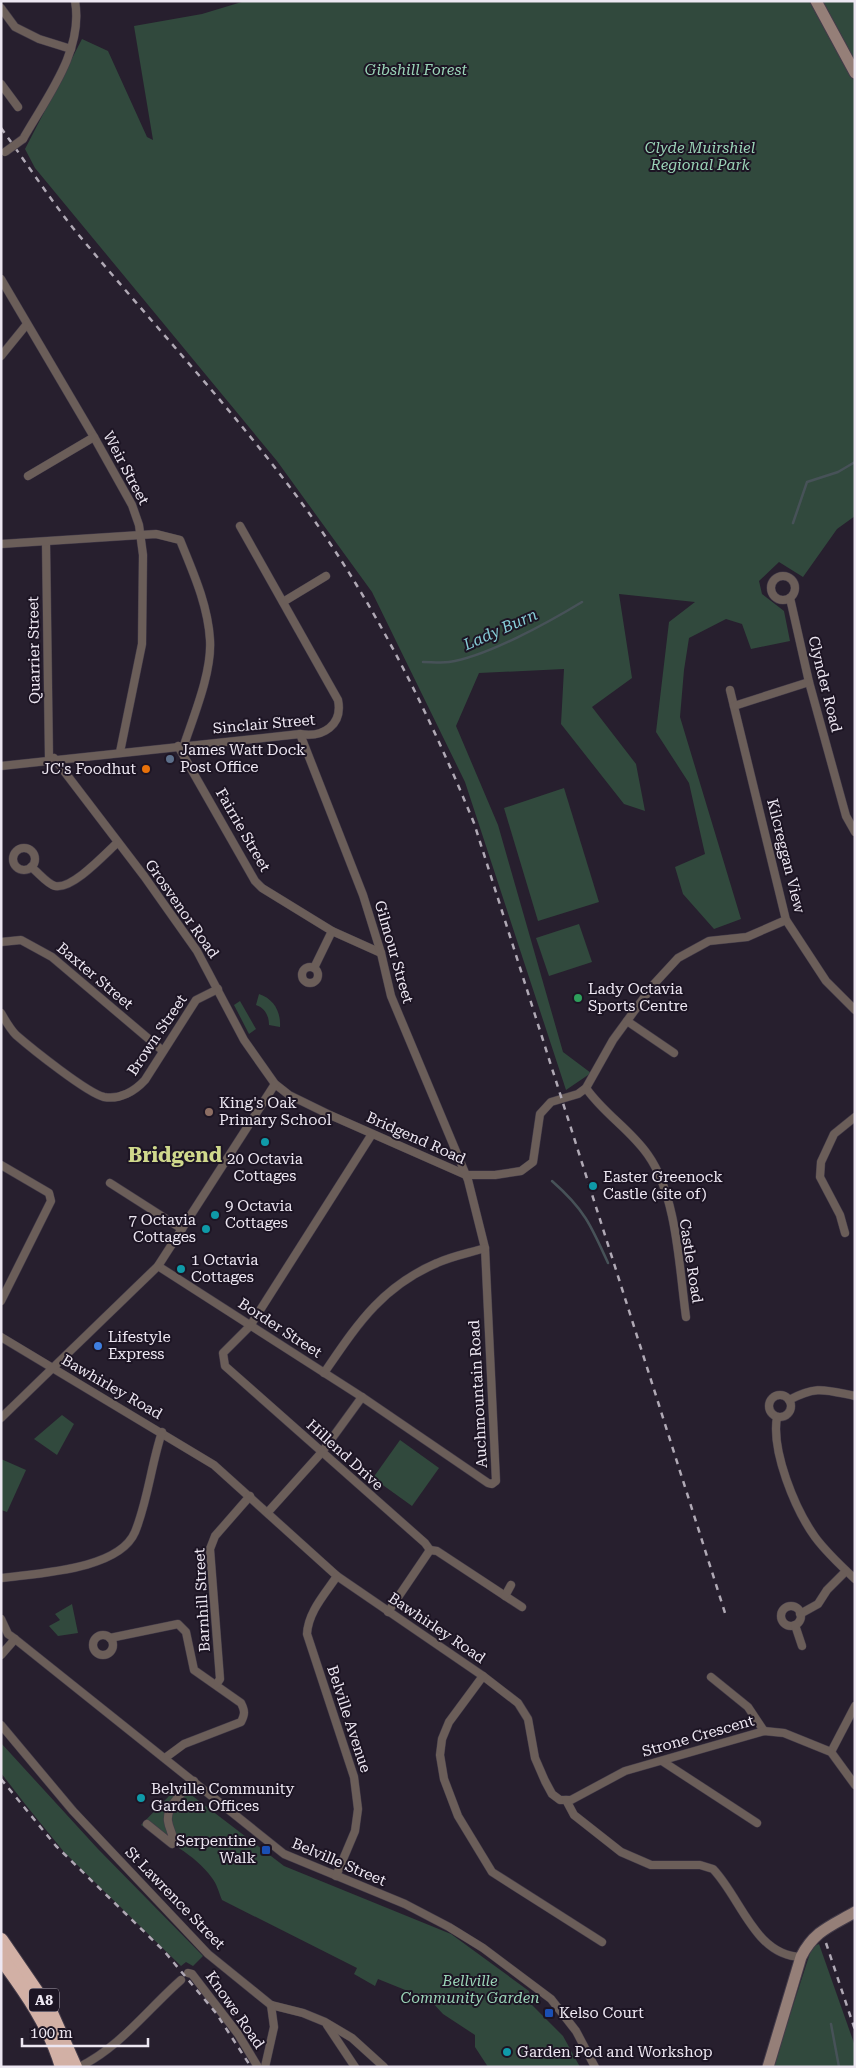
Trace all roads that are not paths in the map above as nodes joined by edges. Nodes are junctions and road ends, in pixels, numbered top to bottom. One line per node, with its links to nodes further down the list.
1 (75, 1): 4 (street)
2 (816, 1): 5 (main road)
3 (1, 8): 4 (street)
4 (71, 49): 8 (street, bridge)
5 (855, 73)
6 (1, 84): 7 (street)
7 (18, 107)
8 (3, 153)
9 (2, 284): 10 (street, Weir Street)
10 (27, 324): 11 (street); 12 (street, Weir Street)
11 (1, 356)
12 (94, 437): 13 (street); 15 (street, Weir Street)
13 (28, 476)
14 (240, 526): 20 (street, Sinclair Street)
15 (140, 537): 16 (street); 25 (street); 26 (street, Weir Street)
16 (46, 542): 17 (street); 27 (street, Quarrier Street)
17 (1, 544)
18 (326, 576): 20 (street)
19 (790, 598): 21 (street, Clynder Road)
20 (283, 602): 24 (street, Sinclair Street)
21 (809, 682): 23 (street); 29 (street, Clynder Road)
22 (730, 690): 23 (street, Kilcreggan View)
23 (734, 706): 32 (street, Kilcreggan View)
24 (300, 734): 25 (street, Sinclair Street); 35 (street, Gilmour Street)
25 (181, 746): 26 (street, Sinclair Street); 33 (street, Fairrie Street)
26 (120, 752): 27 (street, Sinclair Street)
27 (52, 758): 28 (street, Sinclair Street); 30 (street, Grosvenor Road)
28 (1, 766)
29 (855, 832)
30 (117, 843): 31 (street); 37 (street, Grosvenor Road)
31 (32, 867)
32 (786, 920): 38 (street, Kilcreggan View); 40 (street)
33 (332, 931): 35 (street, Fairrie Street); 36 (street)
34 (1, 942): 41 (street, Baxter Street)
35 (382, 953): 48 (street, Gilmour Street)
36 (314, 968)
37 (218, 989): 41 (street, Brown Street); 43 (street, Grosvenor Road)
38 (855, 1010)
39 (1, 1012): 41 (street, Brown Street)
40 (627, 1020): 42 (street); 44 (street)
41 (163, 1051)
42 (674, 1053)
43 (275, 1084): 46 (street, Bridgend Road); 50 (street)
44 (586, 1088): 48 (street, Bridgend Road); 55 (street, Castle Road)
45 (855, 1117): 51 (street)
46 (372, 1134): 48 (street, Bridgend Road); 56 (street)
47 (1, 1165): 54 (street)
48 (466, 1175): 52 (street, Auchmountain Road)
49 (110, 1183): 50 (street)
50 (182, 1228): 53 (street)
51 (845, 1233)
52 (485, 1248): 59 (street); 61 (street, Auchmountain Road)
53 (158, 1266): 56 (street, Border Street); 58 (street)
54 (1, 1301)
55 (686, 1317)
56 (250, 1326): 59 (street, Border Street); 66 (street, Hillend Drive)
57 (1, 1337): 58 (street, Bawhirley Road)
58 (54, 1369): 64 (street); 65 (street, Bawhirley Road)
59 (324, 1374): 61 (street, Border Street)
60 (855, 1396): 62 (street)
61 (362, 1397): 66 (street)
62 (789, 1400): 63 (street); 63 (street)
63 (777, 1417): 70 (street)
64 (1, 1418)
65 (162, 1432): 67 (street, Bawhirley Road); 72 (street)
66 (322, 1452): 68 (street); 69 (street, Hillend Drive)
67 (250, 1496): 68 (street, Bawhirley Road); 87 (street, Barnhill Street)
68 (268, 1512): 71 (street, Bawhirley Road)
69 (430, 1550): 75 (street, Hillend Drive); 77 (street)
70 (846, 1571): 73 (street); 78 (street)
71 (337, 1576): 77 (street, Bawhirley Road); 99 (street, Belville Avenue)
72 (1, 1578)
73 (855, 1579)
74 (511, 1585): 75 (street)
75 (505, 1596): 76 (street, Hillend Drive)
76 (522, 1608)
77 (388, 1612): 85 (street, Bawhirley Road)
78 (800, 1614): 80 (street); 80 (street)
79 (1, 1619): 82 (street, Belville Street)
80 (795, 1625): 83 (street)
81 (110, 1638): 87 (street)
82 (15, 1639): 84 (street); 92 (street, Belville Street)
83 (802, 1646)
84 (1, 1655)
85 (483, 1676): 96 (street, Bawhirley Road); 102 (street)
86 (711, 1676): 90 (street)
87 (216, 1685): 92 (street)
88 (855, 1706): 91 (street)
89 (1, 1725): 107 (street, St Lawrence Street)
90 (764, 1731): 91 (street, Strone Crescent); 93 (street, Strone Crescent)
91 (831, 1752): 95 (street)
92 (165, 1758): 94 (street, Belville Street)
93 (662, 1762): 96 (street, Strone Crescent); 97 (street)
94 (194, 1781): 98 (street); 99 (street, Belville Street)
95 (855, 1785)
96 (566, 1800): 103 (street, Bawhirley Road)
97 (757, 1823)
98 (147, 1824)
99 (336, 1876): 116 (street, Belville Street)
100 (855, 1912): 103 (main road)
101 (1, 1940): 110 (highway, A8)
102 (602, 1942)
103 (801, 1957): 117 (main road)
104 (1, 1958): 109 (highway, A8)
105 (188, 1973): 112 (street, Knowe Road)
106 (181, 1980): 111 (street, Knowe Road)
107 (271, 2005): 108 (street, St Lawrence Street); 113 (street)
108 (325, 2022): 114 (street); 115 (street, St Lawrence Street)
109 (62, 2067)
110 (75, 2067)
111 (79, 2067)
112 (258, 2067)
113 (265, 2067)
114 (355, 2067)
115 (384, 2067)
116 (595, 2067)
117 (768, 2067)

